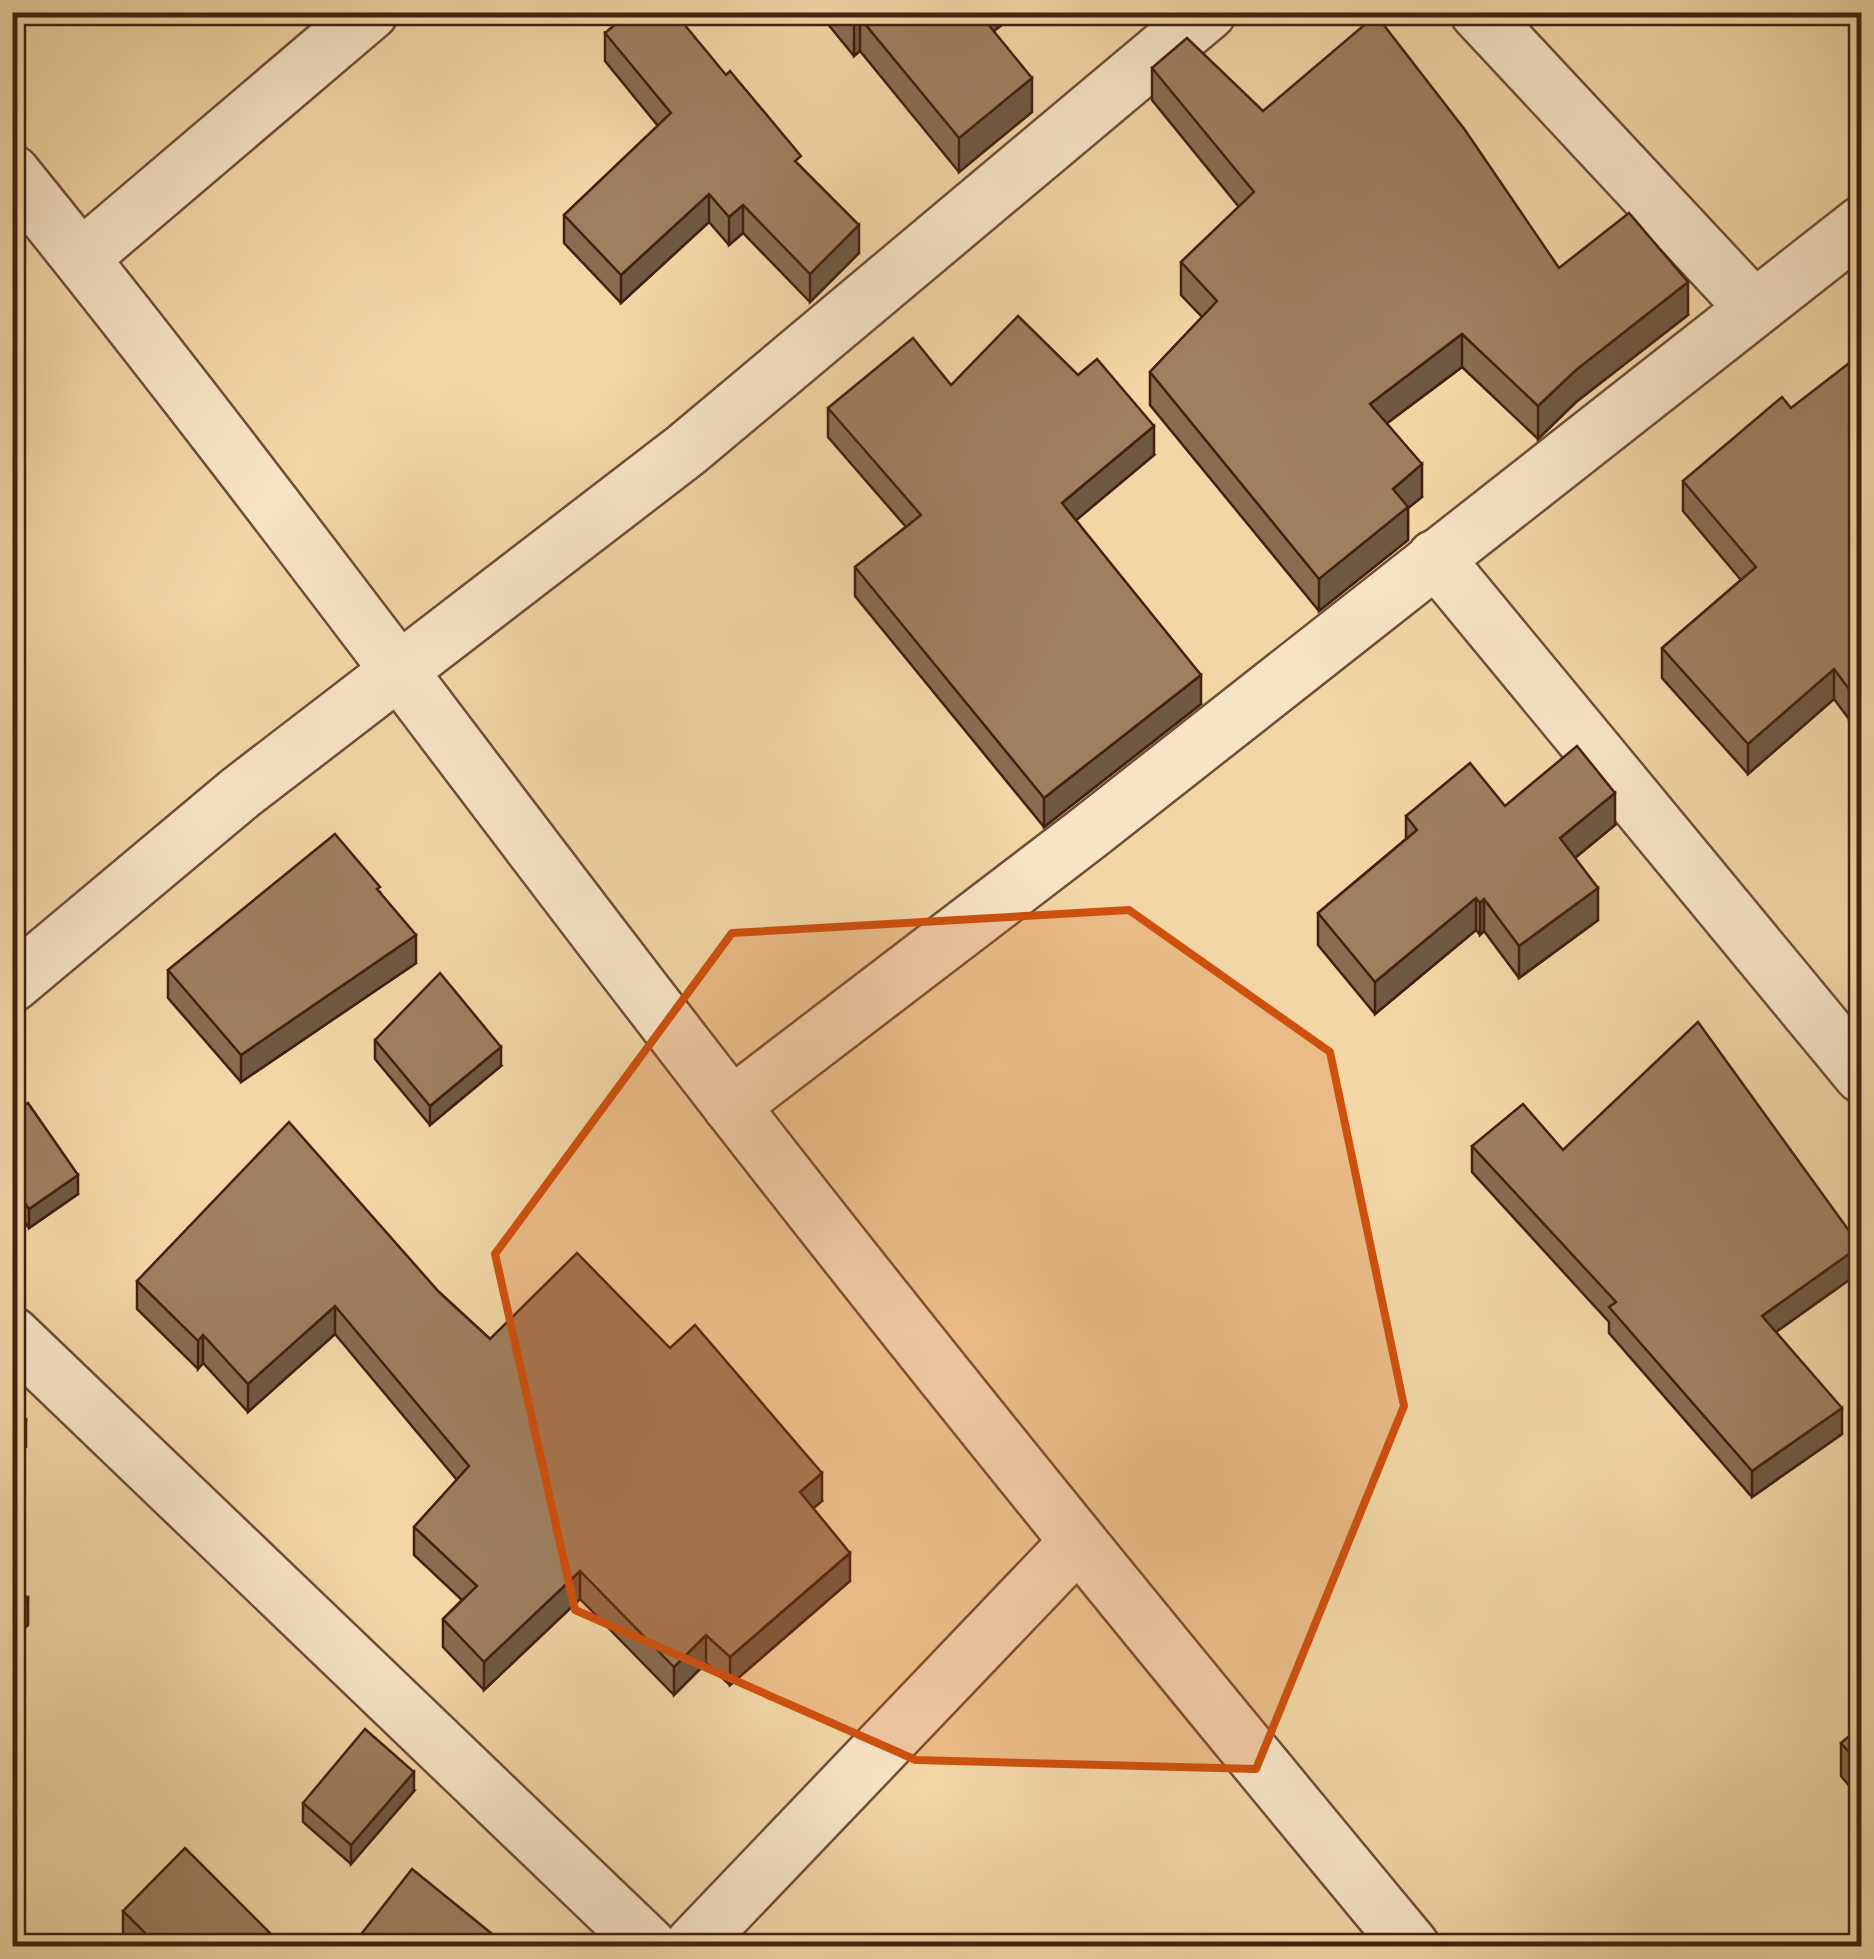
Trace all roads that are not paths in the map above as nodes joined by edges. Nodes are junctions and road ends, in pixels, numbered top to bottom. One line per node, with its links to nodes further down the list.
1 (370, 12): 6 (street)
2 (1208, 12): 9 (street)
3 (1478, 12): 7 (street)
4 (12, 173): 6 (street)
5 (1862, 224): 7 (street)
6 (81, 258): 9 (street)
7 (1754, 308): 8 (street)
8 (1435, 558): 11 (street); 12 (street)
9 (400, 670): 10 (street); 12 (street)
10 (12, 984)
11 (1862, 1076)
12 (731, 1106): 14 (street)
13 (12, 1336): 15 (street)
14 (1077, 1543): 16 (street); 17 (street)
15 (649, 1946)
16 (692, 1946)
17 (1411, 1946)

